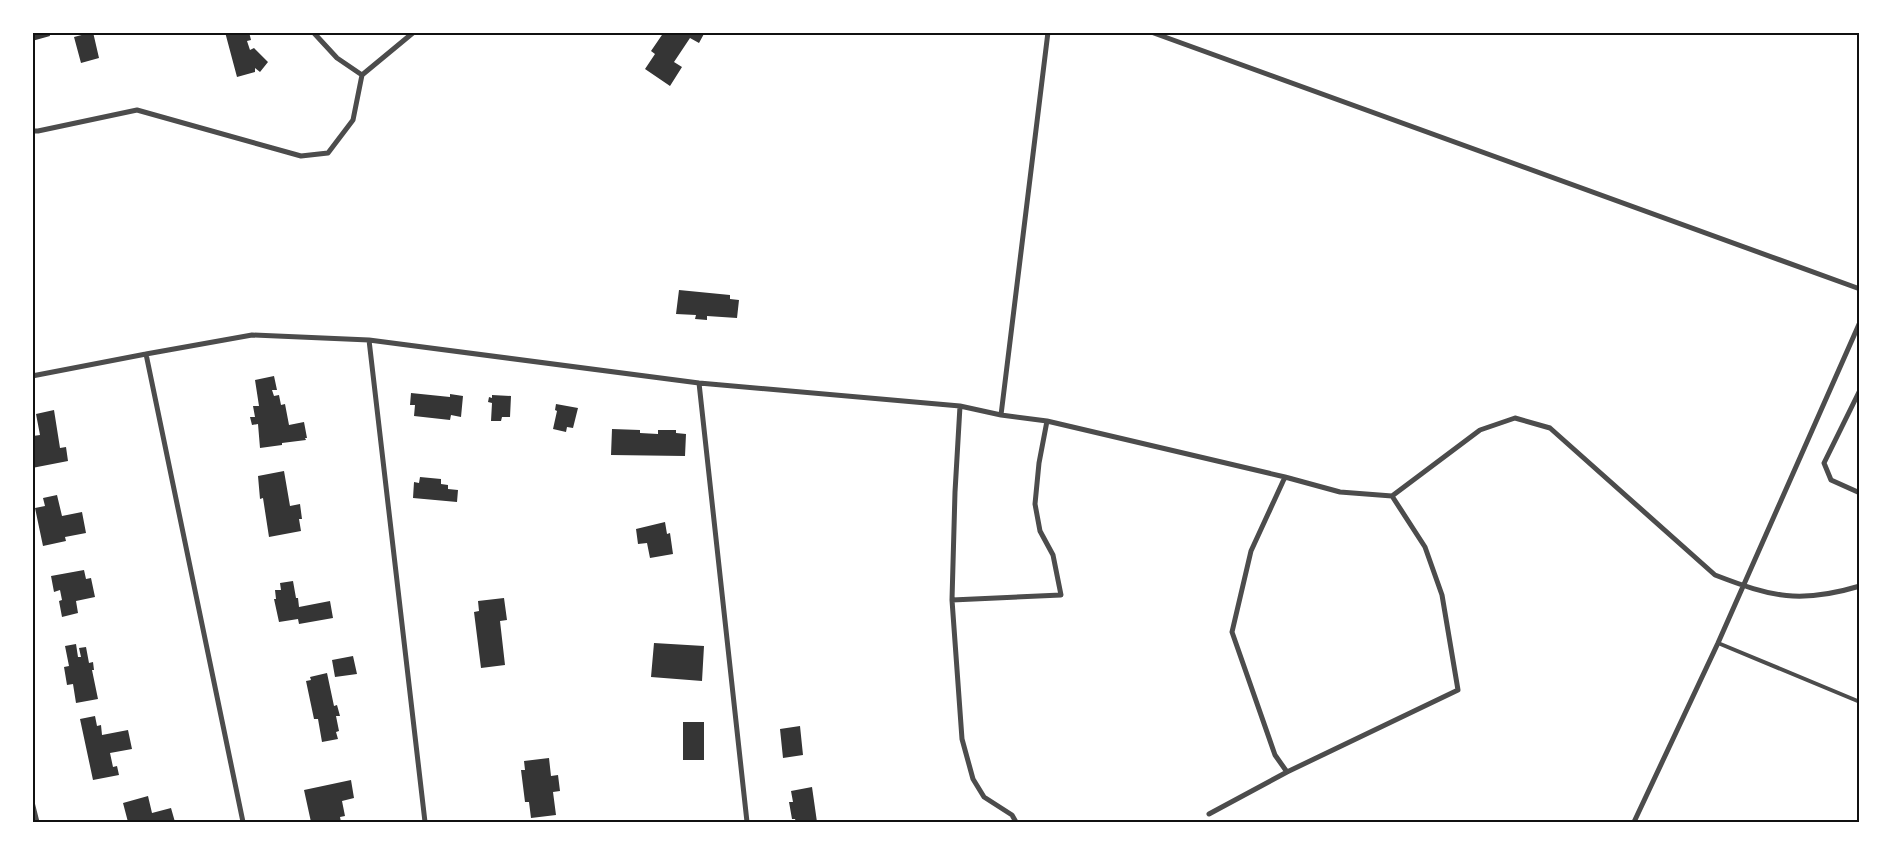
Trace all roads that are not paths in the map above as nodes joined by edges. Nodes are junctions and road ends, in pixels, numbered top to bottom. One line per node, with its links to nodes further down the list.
1 (313, 32): 5 (street)
2 (414, 32): 5 (street)
3 (1048, 32): 16 (street)
4 (1151, 32): 8 (street)
5 (362, 75): 6 (street)
6 (35, 131): 7 (street)
7 (32, 135)
8 (1860, 289)
9 (1860, 322): 21 (street)
10 (369, 340): 11 (street); 13 (street); 31 (street)
11 (146, 354): 12 (street); 30 (street)
12 (32, 376)
13 (699, 383): 15 (street); 32 (street)
14 (1860, 390): 19 (street)
15 (960, 406): 16 (street); 23 (street)
16 (1001, 415): 17 (street)
17 (1047, 421): 18 (street); 23 (street)
18 (1286, 476): 20 (street); 26 (street)
19 (1860, 493)
20 (1392, 496): 21 (street); 26 (street)
21 (1743, 586): 22 (street); 24 (street)
22 (1860, 586)
23 (952, 600): 33 (street)
24 (1718, 643): 25 (lane); 34 (street)
25 (1860, 702)
26 (1287, 772): 28 (street)
27 (32, 802): 29 (street)
28 (1209, 814)
29 (37, 822)
30 (243, 822)
31 (425, 822)
32 (747, 822)
33 (1016, 822)
34 (1634, 822)

